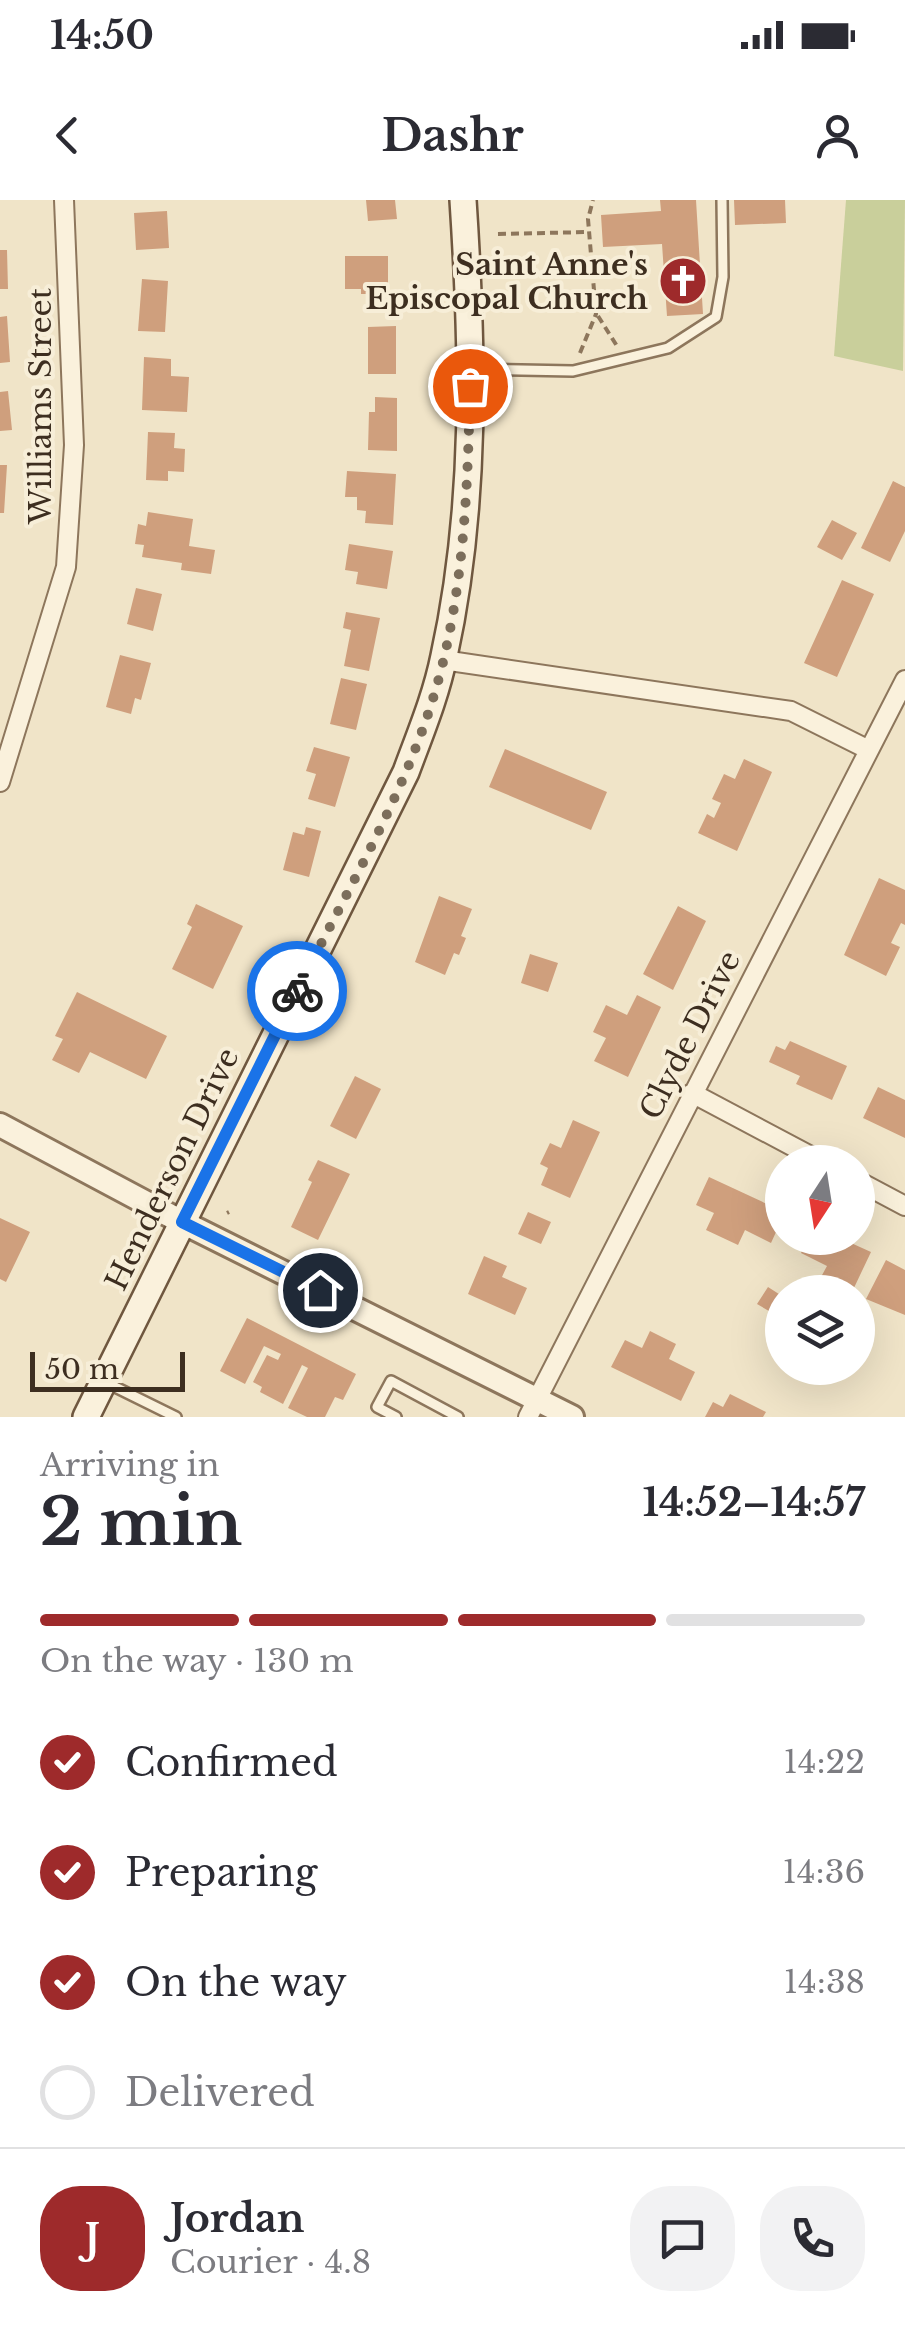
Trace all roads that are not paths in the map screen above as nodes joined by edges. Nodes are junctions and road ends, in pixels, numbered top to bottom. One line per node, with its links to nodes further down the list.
1 (64, 200): 8 (street, Williams Street)
2 (463, 200): 4 (main road, Henderson Drive)
3 (722, 200): 4 (lane)
4 (470, 369): 5 (main road, Henderson Drive)
5 (444, 660): 7 (street); 14 (main road, Henderson Drive)
6 (905, 680): 7 (street, Clyde Drive)
7 (869, 750): 9 (street, Clyde Drive)
8 (0, 782)
9 (692, 1093): 11 (street); 16 (street, Clyde Drive)
10 (0, 1126): 14 (street)
11 (790, 1145)
12 (875, 1190): 13 (street)
13 (905, 1206)
14 (182, 1222): 15 (main road, Henderson Drive); 16 (street)
15 (104, 1381): 17 (main road, Henderson Drive); 18 (lane)
16 (532, 1408): 21 (street)
17 (86, 1417)
18 (176, 1417)
19 (396, 1417): 20 (lane)
20 (458, 1417)
21 (572, 1417)

